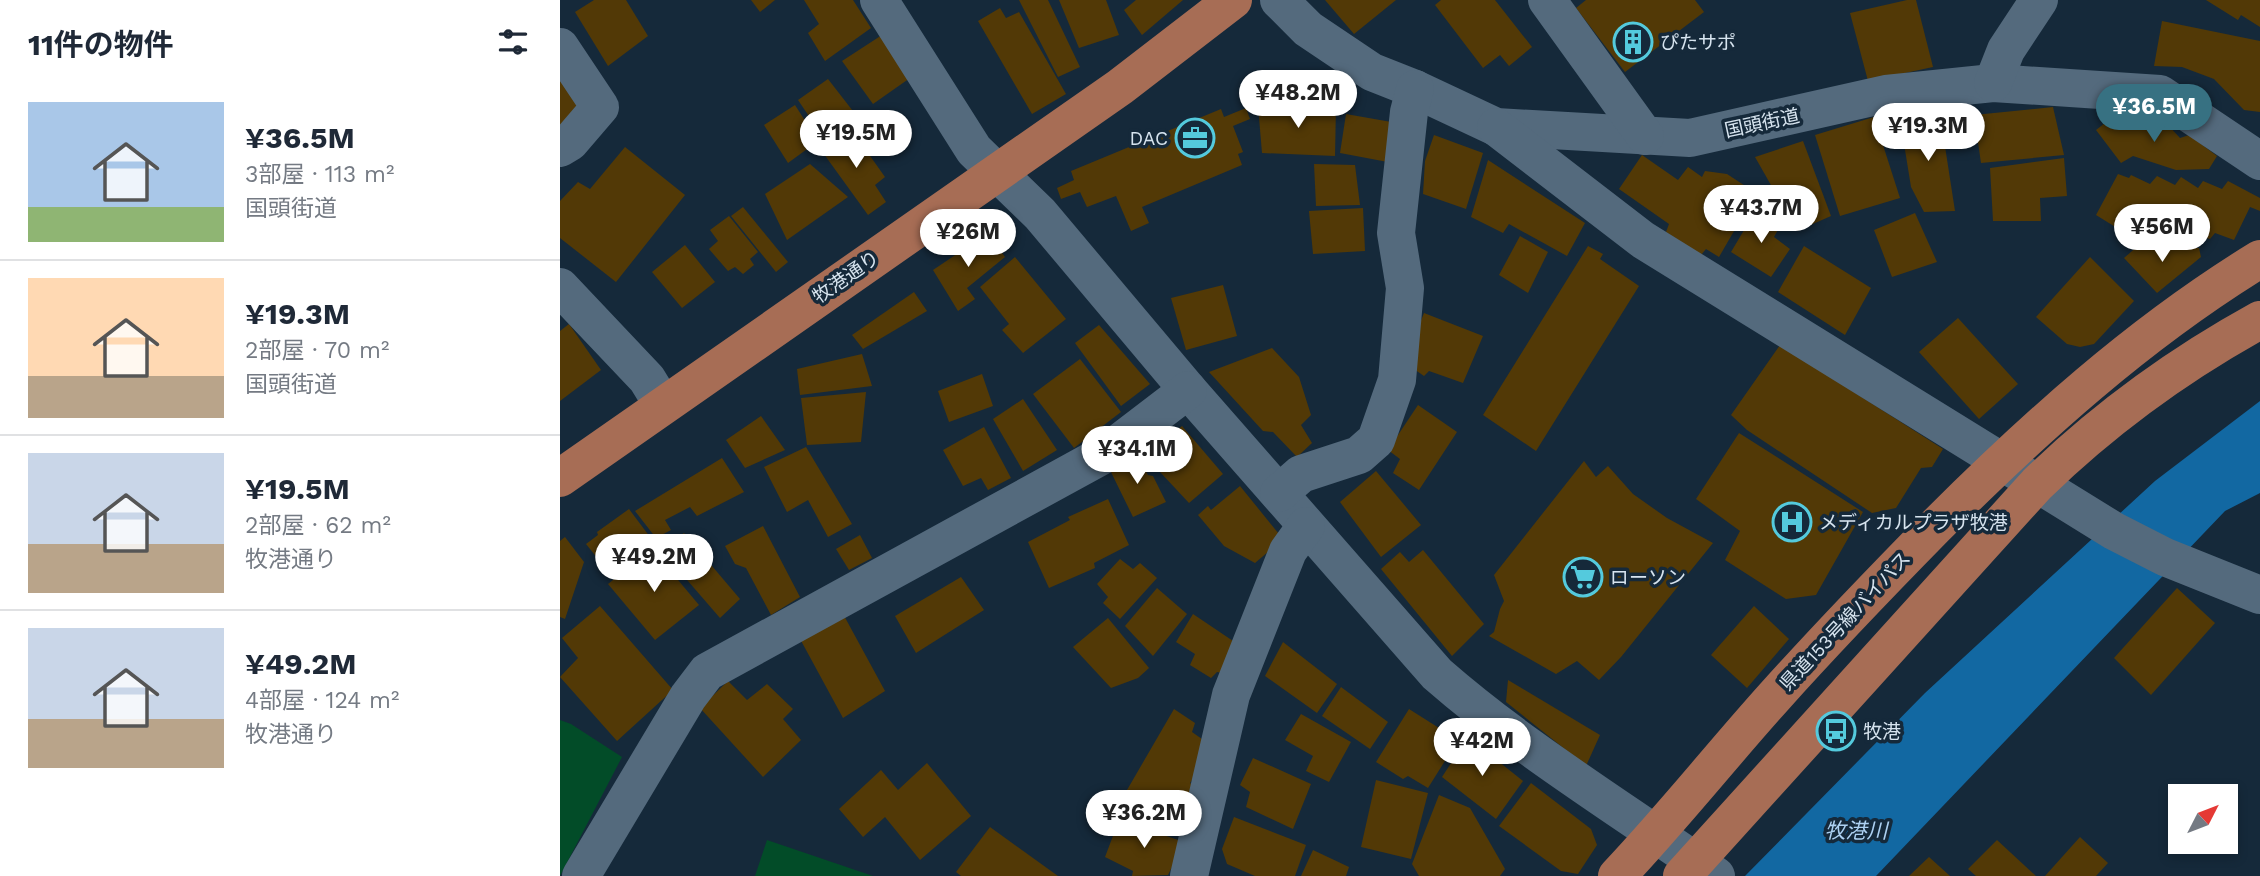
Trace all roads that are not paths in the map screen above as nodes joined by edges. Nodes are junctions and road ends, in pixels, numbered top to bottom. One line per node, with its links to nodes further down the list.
1 (879, 0): 13 (street)
2 (1233, 0): 13 (main road, 牧港通り)
3 (1279, 0): 8 (street, 国頭街道)
4 (1546, 0): 10 (street)
5 (2039, 0): 7 (street)
6 (560, 47): 11 (street)
7 (1993, 83): 10 (street, 国頭街道); 12 (street, 国頭街道)
8 (1415, 89): 9 (street, 国頭街道); 22 (street)
9 (1496, 127): 10 (street, 国頭街道); 19 (street)
10 (1645, 136)
11 (560, 148)
12 (2260, 161)
13 (998, 171): 17 (street); 18 (main road, 牧港通り)
14 (2260, 259): 19 (main road, 県道153号線バイパス)
15 (560, 287): 18 (street)
16 (2260, 320): 21 (main road)
17 (1188, 390): 22 (street); 27 (street)
18 (663, 405): 20 (main road, 牧港通り)
19 (2002, 461): 21 (street); 25 (main road, 県道153号線バイパス)
20 (560, 478)
21 (2037, 484): 24 (street); 26 (main road)
22 (1279, 493): 23 (street)
23 (1306, 526): 25 (street); 28 (street)
24 (2260, 595)
25 (1655, 833): 26 (street); 29 (main road, 県道153号線バイパス)
26 (1698, 871)
27 (581, 876)
28 (1189, 876)
29 (1617, 876)

